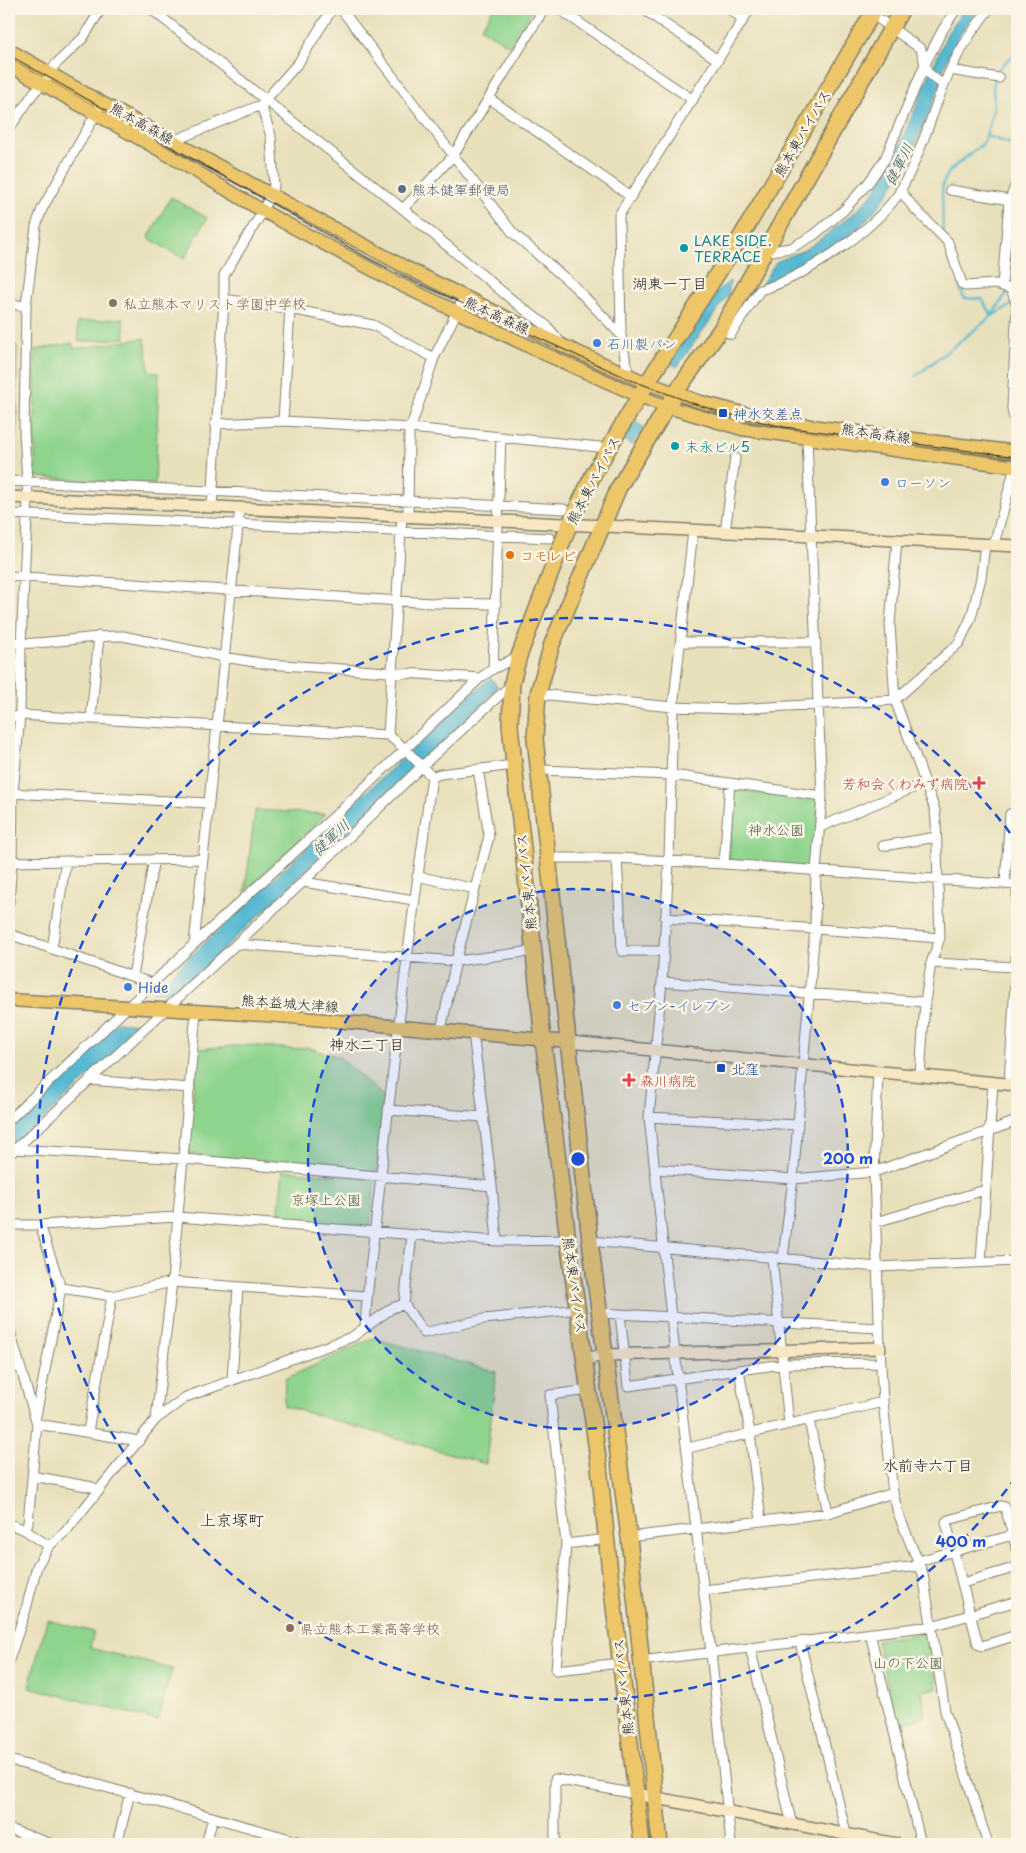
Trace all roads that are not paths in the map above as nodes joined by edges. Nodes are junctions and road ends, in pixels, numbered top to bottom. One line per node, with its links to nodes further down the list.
1 (10, 9): 15 (street)
2 (101, 9): 23 (street)
3 (151, 9): 30 (street)
4 (332, 9): 30 (street)
5 (341, 9): 34 (street)
6 (544, 9): 27 (street)
7 (559, 9): 28 (street)
8 (643, 9): 19 (street)
9 (729, 9): 16 (street)
10 (750, 9): 16 (street)
11 (902, 9): 17 (highway, 熊本東バイパス)
12 (956, 9): 21 (street)
13 (989, 9): 22 (street)
14 (871, 10): 17 (street); 56 (highway, 熊本東バイパス)
15 (9, 15)
16 (743, 19): 19 (street)
17 (892, 27): 21 (street); 43 (highway, 熊本東バイパス)
18 (9, 50): 23 (main road, 熊本高森線)
19 (718, 60): 28 (street)
20 (9, 65): 25 (main road, 熊本高森線)
21 (926, 68): 26 (street); 43 (street)
22 (950, 70): 24 (street); 26 (street)
23 (51, 73): 25 (street); 29 (main road, 熊本高森線)
24 (999, 78)
25 (43, 85): 31 (main road, 熊本高森線); 32 (street)
26 (944, 85): 36 (street)
27 (490, 99): 34 (street); 39 (street)
28 (693, 100): 39 (street)
29 (102, 102): 31 (street); 33 (main road, 熊本高森線)
30 (264, 102): 33 (street); 38 (street); 41 (street)
31 (96, 114): 42 (main road, 熊本高森線); 48 (street)
32 (9, 129)
33 (173, 141): 38 (main road, 熊本高森線)
34 (454, 156): 41 (street); 52 (street)
35 (1017, 181): 40 (street)
36 (900, 190): 44 (street); 51 (street)
37 (950, 190): 40 (street)
38 (272, 196): 42 (street); 45 (main road, 熊本高森線)
39 (630, 196): 52 (street)
40 (1010, 200): 44 (street)
41 (403, 209): 53 (street)
42 (263, 211): 46 (street); 50 (main road, 熊本高森線)
43 (764, 252): 51 (highway, 熊本東バイパス)
44 (1010, 287): 59 (street)
45 (464, 297): 50 (street); 53 (main road, 熊本高森線)
46 (224, 299): 49 (street); 62 (street)
47 (9, 304): 48 (street)
48 (26, 306): 72 (street)
49 (290, 309): 54 (street); 61 (street)
50 (457, 313): 54 (street); 58 (main road, 熊本高森線)
51 (721, 329): 57 (highway, 熊本東バイパス)
52 (621, 335): 55 (street)
53 (564, 346): 55 (main road, 熊本高森線)
54 (434, 358): 63 (street)
55 (628, 374): 56 (main road, 熊本高森線)
56 (647, 383): 57 (main road, 熊本高森線); 58 (highway, 熊本東バイパス)
57 (676, 392): 60 (highway, 熊本東バイパス); 68 (main road, 熊本高森線)
58 (639, 396): 60 (main road, 熊本高森線); 67 (highway, 熊本東バイパス)
59 (1015, 396): 64 (street)
60 (668, 407): 66 (main road, 熊本高森線); 87 (highway, 熊本東バイパス)
61 (283, 421): 62 (street); 63 (street)
62 (216, 424): 73 (street)
63 (411, 428): 65 (street); 76 (street)
64 (1017, 433)
65 (501, 437): 67 (street); 77 (street)
66 (807, 439): 70 (main road, 熊本高森線); 92 (street)
67 (609, 448): 86 (highway, 熊本東バイパス)
68 (1017, 452)
69 (735, 458): 90 (street)
70 (1016, 465): 95 (street)
71 (9, 481): 72 (street)
72 (27, 482): 73 (street); 75 (street)
73 (213, 491): 76 (street); 78 (street)
74 (9, 497): 75 (street)
75 (28, 498): 78 (street); 82 (street)
76 (408, 500): 77 (street); 83 (street)
77 (499, 505): 80 (street); 84 (street)
78 (212, 506): 79 (street)
79 (240, 508): 83 (street); 85 (street)
80 (564, 509)
81 (9, 514): 82 (street)
82 (27, 514): 85 (street); 98 (street)
83 (405, 516): 84 (street); 88 (street)
84 (498, 522): 86 (street); 91 (street)
85 (238, 523): 88 (street); 99 (street)
86 (569, 525): 87 (street); 107 (highway, 熊本東バイパス)
87 (602, 526): 89 (street); 113 (highway, 熊本東バイパス)
88 (400, 531): 91 (street); 100 (street)
89 (694, 531): 90 (street); 103 (street)
90 (725, 532): 92 (street)
91 (498, 536): 93 (street); 101 (street)
92 (811, 536): 94 (street); 104 (street)
93 (550, 538)
94 (896, 540): 95 (street); 114 (street)
95 (990, 544): 96 (street); 114 (street)
96 (1017, 546)
97 (9, 576): 98 (street)
98 (24, 577): 99 (street); 106 (street)
99 (231, 591): 100 (street); 108 (street)
100 (397, 601): 101 (street); 110 (street)
101 (496, 604): 109 (street)
102 (99, 636): 106 (street); 108 (street); 119 (street)
103 (681, 642): 104 (street); 116 (street)
104 (816, 642): 115 (street)
105 (9, 644): 106 (street)
106 (21, 644): 118 (street)
107 (519, 656): 109 (street); 112 (highway, 熊本東バイパス)
108 (224, 658): 110 (street); 120 (street)
109 (493, 669): 111 (street)
110 (392, 672): 111 (street); 121 (street)
111 (480, 678): 122 (street)
112 (512, 683): 123 (street); 124 (highway, 熊本東バイパス)
113 (538, 694): 116 (street); 126 (highway, 熊本東バイパス)
114 (895, 700): 115 (street); 130 (street)
115 (818, 705): 116 (street); 132 (street)
116 (674, 707): 127 (street)
117 (9, 716): 118 (street)
118 (20, 716): 119 (street); 131 (street)
119 (91, 718): 120 (street)
120 (218, 725): 121 (street); 133 (street)
121 (388, 734): 122 (street)
122 (404, 748): 123 (street); 160 (street)
123 (420, 765): 128 (street); 149 (street)
124 (514, 766): 125 (street); 164 (highway, 熊本東バイパス)
125 (478, 770): 128 (street); 152 (street)
126 (540, 770): 127 (street); 138 (highway, 熊本東バイパス)
127 (672, 775): 129 (street); 143 (street)
128 (432, 777): 147 (street)
129 (730, 783): 132 (street); 145 (street)
130 (925, 783): 135 (street); 136 (street)
131 (11, 793): 133 (street); 144 (street)
132 (822, 796): 135 (street)
133 (209, 803): 140 (street)
134 (1017, 815): 150 (street)
135 (820, 827): 146 (street)
136 (936, 837): 137 (street); 148 (street)
137 (884, 846)
138 (548, 858): 139 (street); 182 (highway, 熊本東バイパス)
139 (616, 858): 143 (street); 163 (street)
140 (202, 859): 141 (street); 160 (street)
141 (154, 860): 142 (street); 169 (street)
142 (66, 861): 144 (street); 162 (street)
143 (669, 861): 145 (street); 156 (street)
144 (10, 862): 155 (street)
145 (724, 864): 146 (street)
146 (816, 871): 148 (street); 157 (street)
147 (417, 876): 152 (street); 154 (street)
148 (937, 880): 150 (street); 159 (street)
149 (303, 882): 154 (street); 161 (street)
150 (1005, 883): 151 (street)
151 (1017, 885)
152 (475, 889): 166 (street)
153 (1017, 892): 168 (street)
154 (414, 900): 165 (street)
155 (9, 902)
156 (665, 918): 157 (street); 163 (street)
157 (815, 929): 159 (street); 172 (street)
158 (9, 934): 162 (street)
159 (940, 938): 167 (street)
160 (194, 944): 171 (street)
161 (236, 944): 165 (street); 176 (street)
162 (52, 948): 169 (street)
163 (663, 950): 170 (street)
164 (533, 951): 166 (street); 181 (highway, 熊本東バイパス)
165 (406, 958): 166 (street); 178 (street)
166 (456, 961): 179 (street)
167 (931, 963): 168 (street); 174 (street)
168 (1016, 967): 189 (street)
169 (132, 976): 171 (street)
170 (662, 982): 172 (street); 183 (street)
171 (154, 984): 175 (street)
172 (809, 993): 174 (street); 184 (street)
173 (9, 1000): 175 (main road, 熊本益城大津線)
174 (925, 1002): 186 (street)
175 (129, 1006): 176 (main road, 熊本益城大津線); 194 (street)
176 (165, 1009): 177 (main road, 熊本益城大津線); 187 (street)
177 (196, 1012): 178 (main road, 熊本益城大津線); 190 (street)
178 (398, 1026): 179 (main road, 熊本益城大津線); 191 (street)
179 (441, 1030): 180 (main road, 熊本益城大津線)
180 (473, 1033): 181 (main road, 熊本益城大津線); 192 (street)
181 (543, 1040): 182 (main road, 熊本益城大津線); 212 (highway, 熊本東バイパス)
182 (569, 1042): 183 (street); 214 (highway, 熊本東バイパス)
183 (656, 1050): 184 (street); 193 (street)
184 (802, 1064): 185 (street); 196 (street)
185 (878, 1072): 186 (street); 201 (street)
186 (920, 1075): 188 (street)
187 (89, 1080): 190 (street); 198 (street)
188 (993, 1082): 189 (street); 197 (street)
189 (1013, 1084)
190 (190, 1088): 199 (street)
191 (388, 1110): 192 (street); 202 (street)
192 (484, 1117): 204 (street)
193 (649, 1117): 196 (street); 200 (street)
194 (9, 1120)
195 (1017, 1122): 197 (street)
196 (797, 1125): 203 (street)
197 (989, 1132): 201 (street); 205 (street)
198 (11, 1151): 199 (street)
199 (184, 1159): 202 (street); 206 (street)
200 (655, 1169): 203 (street); 215 (street)
201 (874, 1172): 203 (street); 207 (street)
202 (381, 1176): 204 (street); 210 (street)
203 (793, 1179): 217 (street)
204 (492, 1186): 213 (street)
205 (985, 1190): 207 (street); 219 (street)
206 (177, 1217): 209 (street); 210 (street); 221 (street)
207 (876, 1222): 220 (street)
208 (9, 1225): 209 (street)
209 (40, 1225): 223 (street)
210 (375, 1232): 211 (street); 225 (street)
211 (412, 1234): 213 (street); 226 (street)
212 (568, 1240): 213 (street); 227 (highway, 熊本東バイパス)
213 (497, 1241)
214 (590, 1241): 215 (street); 228 (highway, 熊本東バイパス)
215 (664, 1248): 216 (street); 230 (street)
216 (772, 1257): 217 (street); 231 (street)
217 (783, 1258): 220 (street)
218 (1017, 1261): 219 (street)
219 (981, 1262): 220 (street)
220 (877, 1267): 234 (street)
221 (172, 1282): 222 (street); 224 (street); 250 (street)
222 (238, 1287): 225 (street); 246 (street)
223 (61, 1288): 224 (street); 251 (street)
224 (112, 1296): 254 (street)
225 (366, 1296): 232 (street)
226 (404, 1304): 227 (street); 232 (street)
227 (579, 1309): 240 (highway, 熊本東バイパス)
228 (599, 1312): 229 (street); 239 (highway, 熊本東バイパス)
229 (620, 1314): 230 (street); 238 (street)
230 (671, 1317): 231 (street); 237 (street)
231 (779, 1323): 234 (street); 236 (street)
232 (364, 1327): 246 (street)
233 (9, 1328): 243 (street)
234 (879, 1328): 235 (street)
235 (880, 1348): 236 (street); 241 (street)
236 (782, 1349): 237 (street); 242 (street)
237 (675, 1353): 238 (street); 247 (street)
238 (624, 1355): 239 (street); 247 (street)
239 (604, 1356): 240 (street); 267 (highway, 熊本東バイパス)
240 (585, 1359): 248 (highway, 熊本東バイパス)
241 (880, 1363): 242 (street); 249 (street)
242 (783, 1364): 245 (street); 253 (street)
243 (20, 1366): 244 (street); 251 (street)
244 (9, 1369)
245 (739, 1370): 247 (street); 255 (street)
246 (232, 1380): 250 (street)
247 (678, 1380): 257 (street)
248 (590, 1390): 268 (highway, 熊本東バイパス); 269 (street)
249 (883, 1402): 252 (street); 260 (street)
250 (156, 1419): 256 (street)
251 (36, 1420): 254 (street); 258 (street)
252 (808, 1420): 253 (street); 261 (street)
253 (789, 1424): 255 (street)
254 (88, 1431): 256 (street)
255 (750, 1433): 257 (street); 262 (street)
256 (139, 1441): 259 (street)
257 (688, 1448): 264 (street)
258 (32, 1476): 259 (street); 265 (street)
259 (99, 1491): 270 (street)
260 (893, 1493): 261 (street); 273 (street)
261 (828, 1513): 262 (street)
262 (761, 1521): 264 (street)
263 (9, 1524): 265 (street)
264 (696, 1528): 267 (street); 276 (street)
265 (25, 1530): 270 (street)
266 (1013, 1534): 271 (street); 272 (street); 272 (street)
267 (629, 1537): 286 (highway, 熊本東バイパス)
268 (607, 1540): 269 (street); 287 (highway, 熊本東バイパス)
269 (566, 1544): 287 (street)
270 (49, 1546): 285 (street)
271 (1017, 1550)
272 (954, 1551): 273 (street); 275 (street)
273 (919, 1564): 276 (street); 279 (street)
274 (1017, 1567): 275 (street)
275 (963, 1583): 278 (street)
276 (703, 1590): 284 (street)
277 (1017, 1601): 278 (street)
278 (972, 1614): 279 (street); 281 (street)
279 (932, 1626): 280 (street); 309 (street)
280 (870, 1634): 282 (street); 308 (street)
281 (1017, 1635)
282 (800, 1642): 283 (street); 296 (street)
283 (750, 1647): 284 (street); 294 (street)
284 (711, 1652): 286 (street); 292 (street)
285 (9, 1660)
286 (640, 1661): 291 (highway, 熊本東バイパス)
287 (621, 1663): 290 (highway, 熊本東バイパス)
288 (9, 1760): 289 (street)
289 (130, 1793): 293 (street); 300 (street)
290 (636, 1794): 291 (street); 303 (street); 304 (highway, 熊本東バイパス)
291 (655, 1797): 292 (street); 305 (highway, 熊本東バイパス)
292 (728, 1811): 294 (street); 306 (street)
293 (214, 1817): 301 (street); 302 (street)
294 (792, 1825): 296 (street)
295 (9, 1829): 297 (street)
296 (846, 1834): 298 (street)
297 (39, 1842): 299 (street)
298 (884, 1843): 307 (street)
299 (52, 1844)
300 (117, 1844)
301 (206, 1844)
302 (308, 1844)
303 (555, 1844)
304 (642, 1844)
305 (660, 1844)
306 (731, 1844)
307 (897, 1844)
308 (921, 1844)
309 (988, 1844)

